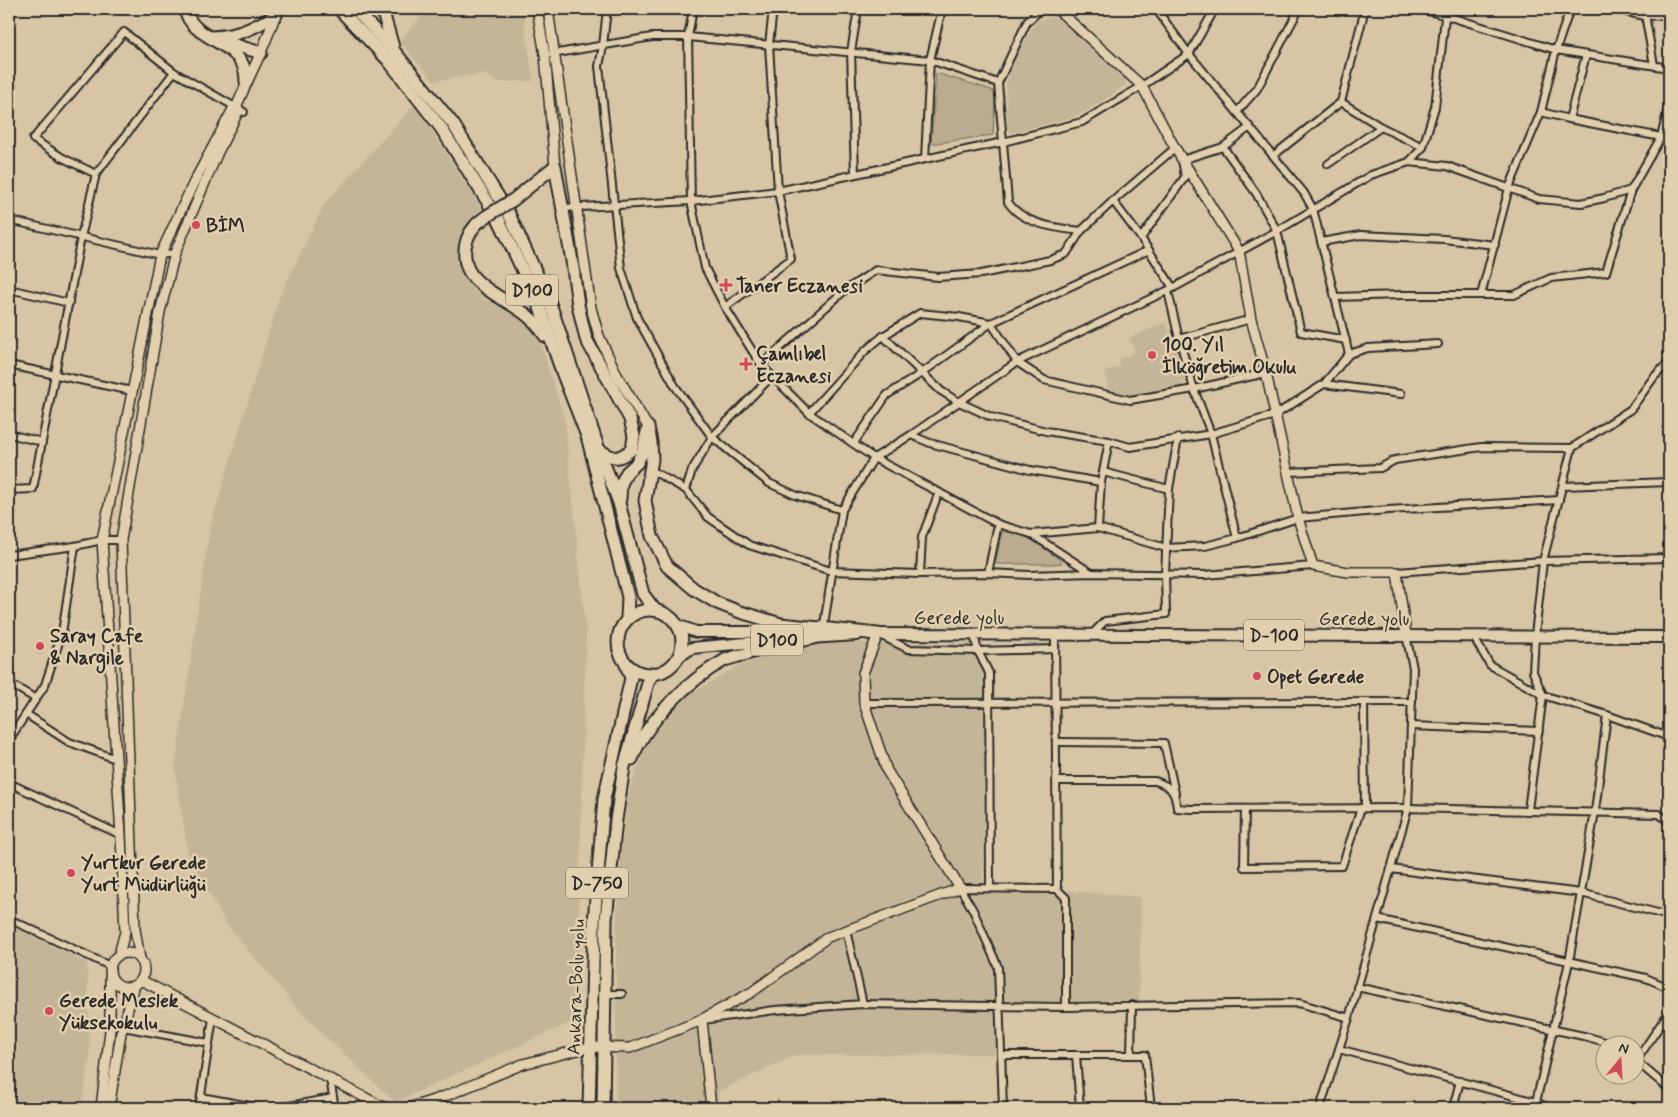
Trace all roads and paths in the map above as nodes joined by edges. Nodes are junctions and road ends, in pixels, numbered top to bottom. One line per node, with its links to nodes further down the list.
1 (12, 9): 25 (street)
2 (185, 9): 27 (highway)
3 (339, 9): 119 (highway, D100)
4 (355, 9): 32 (highway, D100)
5 (382, 9): 32 (highway)
6 (537, 9): 37 (street)
7 (548, 9): 35 (street)
8 (608, 9): 30 (street)
9 (693, 9): 28 (street)
10 (773, 9): 29 (street)
11 (858, 9): 33 (street)
12 (942, 9): 39 (street)
13 (1041, 9): 44 (street)
14 (1057, 9): 45 (street)
15 (1156, 9): 36 (street)
16 (1215, 9): 36 (street)
17 (1299, 9): 49 (street)
18 (1365, 9): 46 (street)
19 (1419, 9): 23 (street)
20 (1570, 9): 31 (street)
21 (1613, 9): 24 (street)
22 (276, 12): 27 (highway); 34 (street)
23 (1445, 12): 31 (street); 56 (street)
24 (1644, 12): 26 (street); 40 (street)
25 (9, 13)
26 (1669, 15)
27 (211, 37): 34 (highway); 43 (highway)
28 (688, 37): 29 (street); 30 (street); 70 (street)
29 (769, 45): 33 (street); 69 (street)
30 (603, 46): 35 (street); 72 (street)
31 (1556, 50): 38 (street); 50 (street)
32 (394, 51): 126 (highway, D100)
33 (851, 52): 39 (street); 66 (street)
34 (261, 53): 43 (street)
35 (555, 53): 37 (street); 74 (street)
36 (1189, 54): 45 (street); 49 (street)
37 (545, 55): 64 (street)
38 (1586, 55): 40 (street); 51 (street)
39 (930, 60): 44 (street); 60 (street)
40 (1654, 65): 41 (street)
41 (1669, 68)
42 (174, 72): 48 (street); 65 (street); 65 (street)
43 (246, 82): 48 (street)
44 (998, 82): 55 (street)
45 (1142, 86): 55 (street); 58 (street)
46 (1341, 102): 52 (street); 59 (street)
47 (1669, 105): 54 (street)
48 (238, 109): 85 (street); 86 (street)
49 (1237, 112): 53 (street)
50 (1541, 112): 51 (street); 67 (street)
51 (1569, 119): 54 (street)
52 (1381, 127): 56 (street); 63 (street)
53 (1250, 128): 57 (street); 59 (street)
54 (1661, 137): 68 (street)
55 (1003, 142): 60 (street); 77 (street)
56 (1422, 146): 62 (street)
57 (1223, 147): 61 (street); 78 (street)
58 (1176, 148): 61 (street); 71 (street)
59 (1274, 155): 75 (street)
60 (925, 158): 66 (street)
61 (1182, 160): 80 (street); 84 (street)
62 (1409, 162): 67 (street); 75 (street)
63 (1328, 164)
64 (555, 166): 73 (highway); 119 (highway, bridge)
65 (96, 174): 79 (street)
66 (855, 174): 69 (street)
67 (1509, 188): 68 (street); 82 (street)
68 (1631, 190): 89 (street)
69 (778, 191): 70 (street); 92 (street)
70 (691, 201): 72 (street); 92 (street)
71 (1113, 201): 77 (street); 80 (street)
72 (615, 205): 74 (street); 120 (street)
73 (563, 208): 74 (street); 126 (highway)
74 (577, 208): 115 (street)
75 (1313, 209): 78 (street); 81 (street)
76 (9, 220): 79 (street)
77 (1081, 231): 103 (street)
78 (1277, 231): 84 (street); 97 (street)
79 (81, 237): 86 (street); 91 (street)
80 (1141, 238): 83 (street)
81 (1321, 242): 82 (street); 90 (street)
82 (1495, 245): 89 (street)
83 (1149, 250): 88 (street); 94 (street)
84 (1239, 251): 88 (street); 93 (street)
85 (175, 253): 86 (street); 147 (street)
86 (160, 255): 110 (street)
87 (9, 289): 91 (street)
88 (1170, 290): 96 (street); 100 (street)
89 (1482, 295): 90 (street)
90 (1335, 297): 97 (street)
91 (69, 303): 106 (street)
92 (725, 307): 103 (street)
93 (1251, 318): 96 (street); 105 (street)
94 (991, 322): 95 (street); 100 (street); 104 (street)
95 (883, 336): 104 (street); 113 (street)
96 (1179, 339): 109 (street)
97 (1346, 340): 99 (street)
98 (1438, 344): 99 (street)
99 (1349, 354): 108 (street)
100 (1017, 362): 109 (street); 112 (street)
101 (1669, 362): 125 (street)
102 (9, 365): 106 (street)
103 (760, 365): 107 (street)
104 (922, 373): 112 (street); 124 (street)
105 (1266, 373): 109 (street); 114 (street)
106 (56, 375): 110 (street); 123 (street)
107 (772, 376): 113 (street); 120 (street)
108 (1324, 384): 111 (street); 114 (street)
109 (1194, 389): 117 (street)
110 (132, 391): 146 (street)
111 (1401, 394)
112 (959, 402): 118 (street); 122 (street)
113 (809, 413): 124 (street)
114 (1275, 415): 117 (street); 130 (street)
115 (648, 427): 128 (highway); 139 (highway)
116 (9, 434): 123 (street)
117 (1211, 434): 121 (street); 145 (street)
118 (911, 435): 127 (street); 131 (street)
119 (587, 436): 161 (highway, D100)
120 (712, 437): 136 (street); 140 (street)
121 (1178, 438): 122 (street); 134 (street)
122 (1109, 441): 129 (street)
123 (42, 442): 135 (street)
124 (854, 443): 127 (street)
125 (1572, 448): 130 (street); 133 (street)
126 (599, 450): 139 (highway, D100)
127 (874, 458): 137 (street); 140 (street)
128 (651, 470): 136 (street); 163 (highway)
129 (1102, 472): 131 (street); 134 (street)
130 (1288, 472): 141 (street)
131 (1101, 482): 143 (street)
132 (1669, 482): 133 (street)
133 (1563, 486): 138 (street)
134 (1169, 489): 149 (street)
135 (9, 490)
136 (686, 490): 154 (street)
137 (939, 492): 142 (street); 158 (street)
138 (1559, 500): 141 (street); 152 (street)
139 (619, 503): 160 (highway, D100)
140 (842, 510): 154 (street)
141 (1298, 518): 145 (street); 153 (street)
142 (998, 524): 144 (street); 156 (street)
143 (1098, 528): 144 (street); 149 (street)
144 (1031, 534): 157 (street)
145 (1237, 538): 149 (street)
146 (102, 540): 147 (street); 148 (street); 192 (street)
147 (121, 540): 214 (street)
148 (76, 546): 150 (street); 179 (street)
149 (1166, 548): 159 (street)
150 (9, 555)
151 (1669, 558): 152 (street)
152 (1543, 561): 155 (street); 170 (street)
153 (1313, 566): 155 (street); 159 (street)
154 (832, 571): 158 (street); 163 (street)
155 (1397, 572): 168 (street)
156 (988, 573): 157 (street); 158 (street)
157 (1092, 573): 159 (street)
158 (920, 574)
159 (1165, 574): 167 (street)
160 (655, 610): 161 (highway); 162 (highway, D100)
161 (627, 619): 175 (highway, D100)
162 (677, 625): 163 (main road, D100); 174 (highway)
163 (820, 634): 164 (highway); 174 (main road, D100); 195 (highway)
164 (878, 634): 165 (main road, Gerede yolu / D-100); 173 (street); 182 (street)
165 (974, 635): 166 (main road, Gerede yolu / D-100); 173 (street)
166 (1054, 635): 167 (main road, Gerede yolu / D-100); 172 (street)
167 (1091, 635): 168 (main road, Gerede yolu / D-100)
168 (1406, 635): 169 (main road, Gerede yolu / D-100); 181 (street)
169 (1473, 636): 170 (main road, Gerede yolu / D-100); 178 (street)
170 (1535, 636): 171 (main road, Gerede yolu / D-100); 178 (street)
171 (1669, 636)
172 (1056, 649): 173 (street); 184 (street)
173 (978, 651): 183 (street)
174 (678, 657): 176 (highway, D100)
175 (625, 662): 176 (highway); 236 (highway, Ankara-Bolu yolu / D-750)
176 (653, 674): 195 (highway, Ankara-Bolu yolu)
177 (9, 683): 179 (street)
178 (1543, 695): 186 (street); 188 (street)
179 (36, 699): 185 (street)
180 (1364, 702): 181 (street); 184 (street); 197 (street)
181 (1412, 702): 187 (street)
182 (864, 703): 183 (street); 205 (street)
183 (989, 703): 184 (street); 206 (street)
184 (1056, 703): 191 (street)
185 (26, 714): 190 (street); 192 (street)
186 (1607, 715): 189 (street); 201 (street)
187 (1411, 726): 188 (street); 198 (street)
188 (1539, 730): 200 (street)
189 (1669, 737)
190 (9, 740)
191 (1057, 742): 193 (street); 196 (street)
192 (116, 759): 203 (street)
193 (1057, 781): 196 (street); 207 (street)
194 (9, 783): 203 (street)
195 (620, 791): 221 (highway, Ankara-Bolu yolu)
196 (1175, 794): 199 (street)
197 (1363, 808): 198 (street); 199 (street); 199 (street)
198 (1408, 808): 200 (street); 204 (street)
199 (1245, 809)
200 (1528, 810): 201 (street)
201 (1595, 812): 202 (street); 208 (street)
202 (1669, 822)
203 (121, 835): 213 (street)
204 (1391, 869): 208 (street); 211 (street)
205 (960, 888): 206 (street); 212 (street); 225 (street)
206 (990, 888): 207 (street)
207 (1058, 890): 226 (street)
208 (1581, 893): 209 (street); 215 (street)
209 (1669, 916)
210 (9, 919): 216 (street)
211 (1377, 919): 215 (street); 219 (street)
212 (846, 930): 223 (street); 230 (street)
213 (119, 954): 214 (street); 216 (street)
214 (140, 959): 218 (street)
215 (1569, 962): 220 (street); 232 (street)
216 (110, 966): 217 (street)
217 (110, 977): 218 (street); 249 (street)
218 (138, 982): 228 (street); 231 (street)
219 (1357, 987): 229 (street); 232 (street)
220 (1669, 988)
221 (604, 994): 222 (street); 237 (highway, Ankara-Bolu yolu)
222 (622, 994)
223 (864, 1004): 225 (street); 230 (street)
224 (1132, 1005): 226 (street); 229 (street); 241 (street)
225 (1000, 1006): 226 (street); 239 (street)
226 (1066, 1007)
227 (1669, 1012): 235 (street)
228 (213, 1018): 234 (street); 243 (street)
229 (1349, 1018): 238 (street)
230 (702, 1020): 237 (street); 259 (street)
231 (123, 1028): 234 (street); 250 (street)
232 (1553, 1030): 233 (street); 248 (street)
233 (1596, 1039)
234 (209, 1043): 246 (street)
235 (1646, 1046)
236 (590, 1047): 237 (street); 256 (street); 257 (highway, Ankara-Bolu yolu / D-750)
237 (603, 1048): 258 (highway, Ankara-Bolu yolu)
238 (1339, 1049): 244 (street); 263 (street)
239 (1002, 1055): 240 (street); 260 (street)
240 (1076, 1055): 241 (street); 261 (street)
241 (1132, 1055): 262 (street)
242 (1646, 1069): 245 (street)
243 (330, 1079): 247 (street); 255 (street)
244 (1460, 1081): 248 (street); 264 (street)
245 (1669, 1089)
246 (201, 1097): 251 (street); 252 (street)
247 (333, 1098): 253 (street); 254 (street)
248 (1536, 1102): 265 (street)
249 (101, 1108)
250 (109, 1108)
251 (199, 1108)
252 (262, 1108)
253 (278, 1108)
254 (335, 1108)
255 (385, 1108)
256 (409, 1108)
257 (589, 1108)
258 (603, 1108)
259 (711, 1108)
260 (1003, 1108)
261 (1080, 1108)
262 (1151, 1108)
263 (1320, 1108)
264 (1452, 1108)
265 (1549, 1108)

